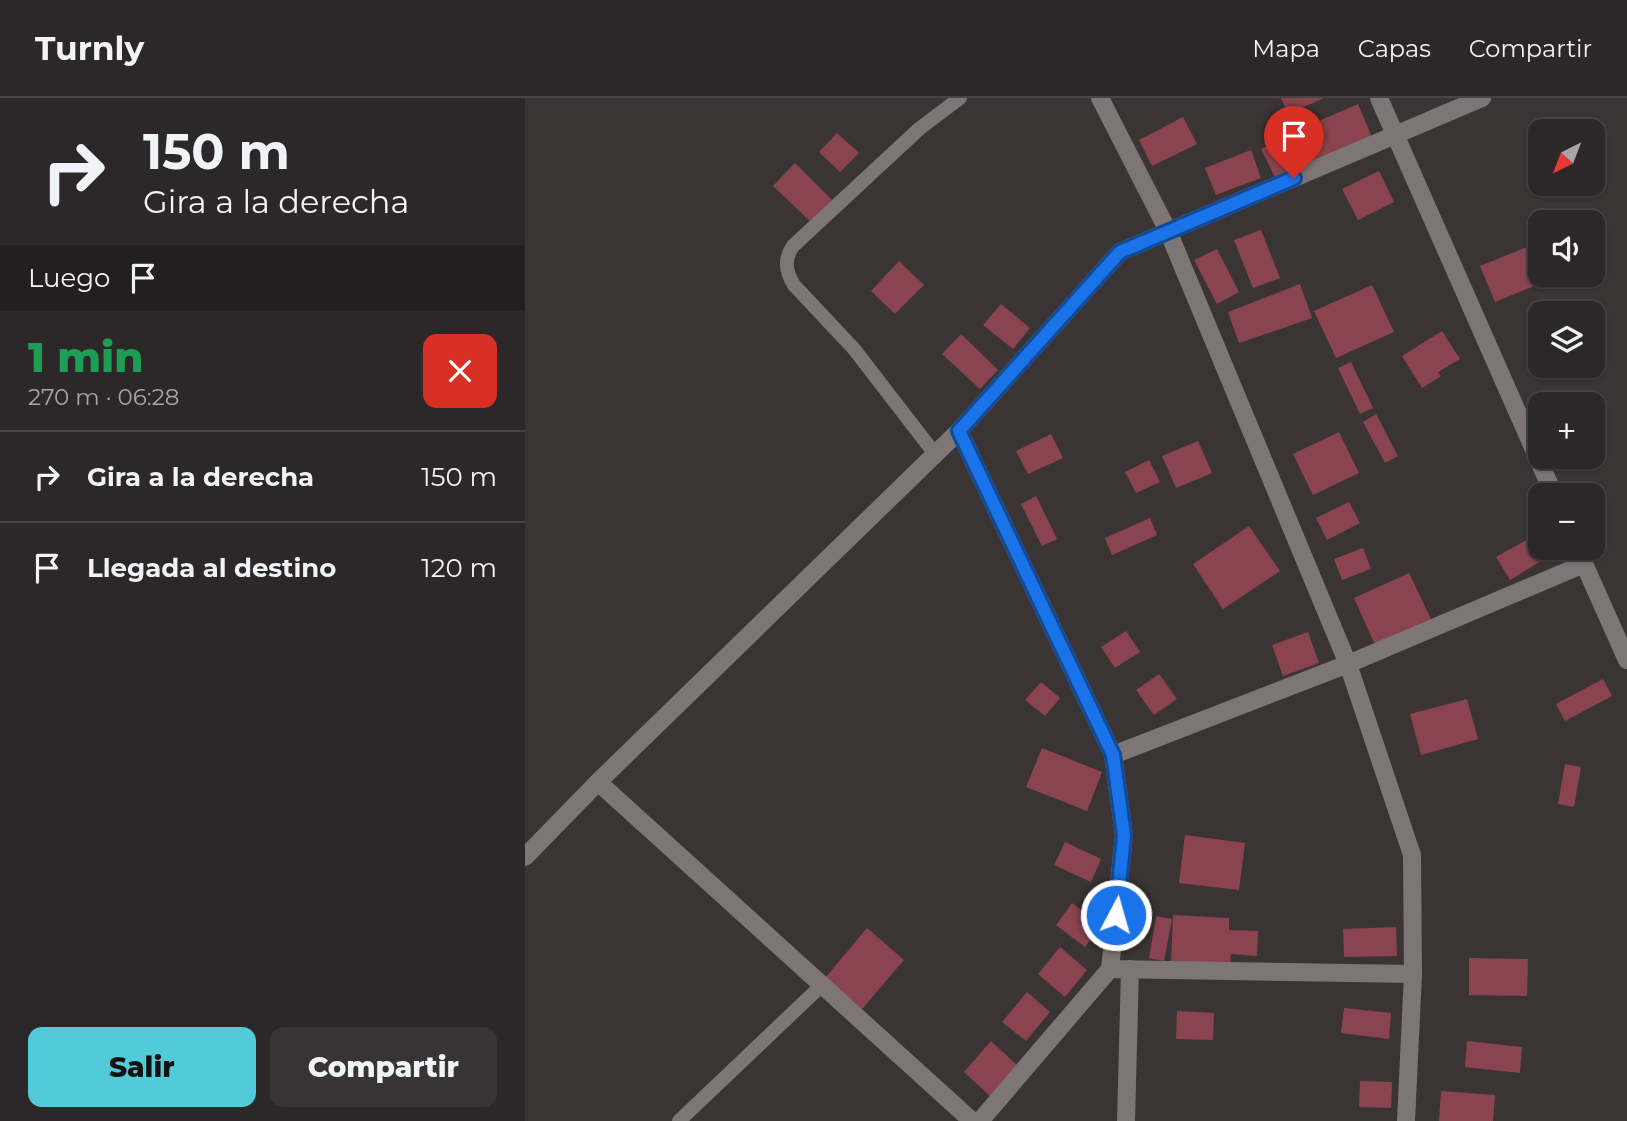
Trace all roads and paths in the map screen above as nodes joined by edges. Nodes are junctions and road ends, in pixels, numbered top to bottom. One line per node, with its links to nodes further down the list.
1 (960, 98): 8 (lane)
2 (1100, 98): 6 (street)
3 (1379, 98): 5 (street)
4 (1482, 98): 5 (street)
5 (1395, 135): 6 (street); 9 (street)
6 (1168, 231): 7 (street); 13 (street)
7 (959, 431): 8 (street); 14 (street)
8 (935, 454): 15 (street)
9 (1549, 483)
10 (1572, 560): 13 (street)
11 (1583, 560): 12 (street)
12 (1627, 660)
13 (1348, 664): 14 (street); 19 (street)
14 (1113, 755): 17 (street)
15 (598, 782): 16 (street); 20 (street)
16 (525, 857)
17 (1111, 969): 18 (street); 23 (street)
18 (1130, 969): 19 (street); 24 (street)
19 (1413, 974): 25 (street)
20 (822, 985): 21 (lane); 22 (street)
21 (679, 1121)
22 (972, 1121)
23 (980, 1121)
24 (1126, 1121)
25 (1406, 1121)

